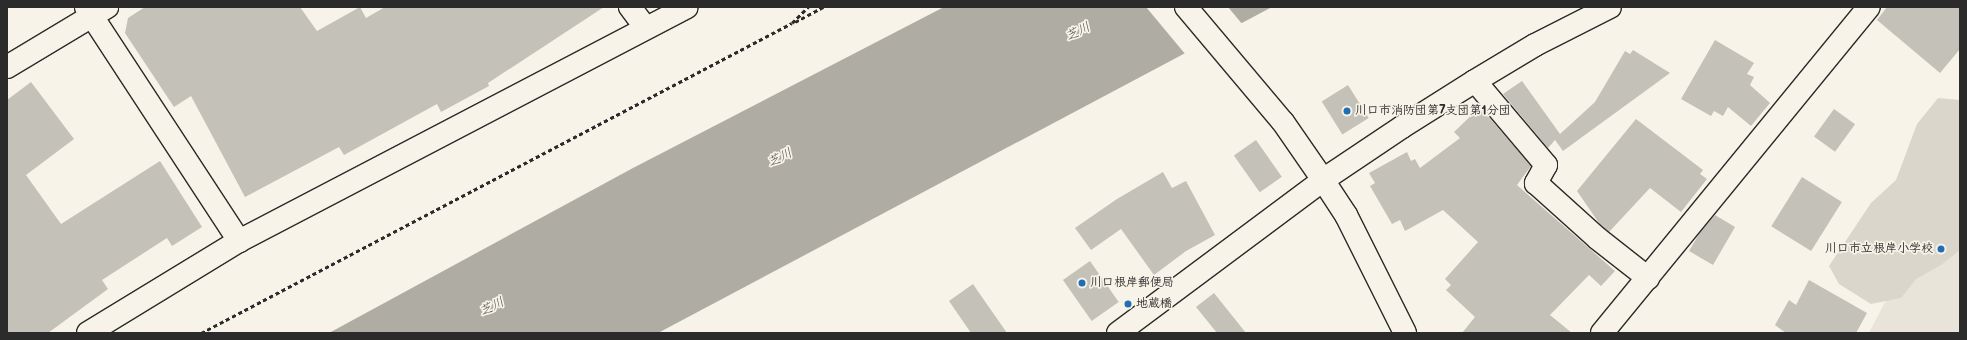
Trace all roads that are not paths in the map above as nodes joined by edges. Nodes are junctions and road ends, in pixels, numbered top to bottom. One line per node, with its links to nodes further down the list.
1 (630, 7): 7 (street)
2 (686, 7): 7 (street)
3 (1186, 7): 10 (street)
4 (1610, 7): 9 (street)
5 (1869, 7): 12 (street)
6 (95, 10): 8 (street); 11 (street)
7 (646, 28): 11 (street)
8 (7, 67)
9 (1475, 81): 10 (street); 12 (street)
10 (1324, 180): 14 (street); 15 (street)
11 (239, 241): 13 (street)
12 (1648, 278): 16 (street)
13 (88, 333)
14 (1118, 333)
15 (1405, 333)
16 (1602, 333)

